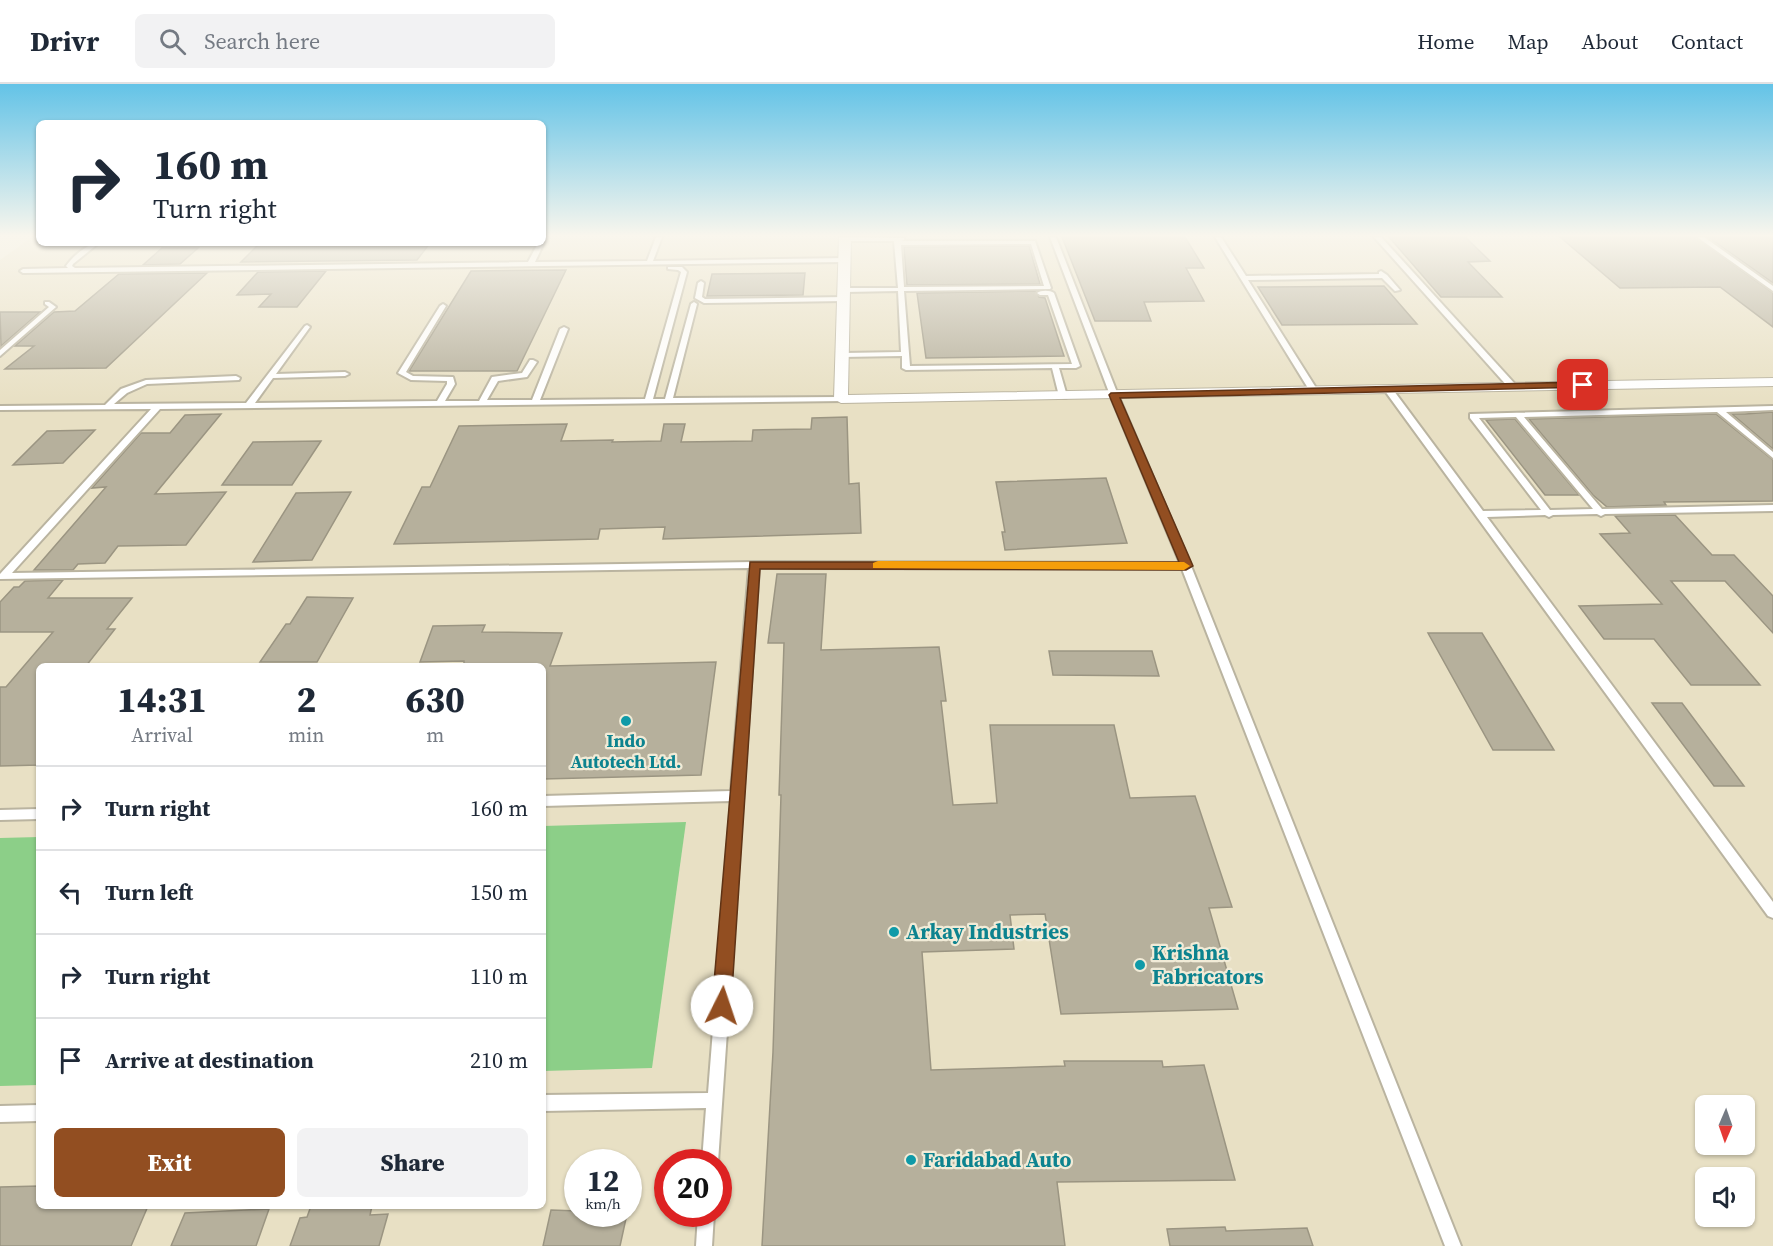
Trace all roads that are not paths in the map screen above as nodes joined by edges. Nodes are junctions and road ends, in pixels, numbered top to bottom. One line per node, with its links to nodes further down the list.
1 (677, 291): 30 (lane)
2 (699, 291): 9 (lane)
3 (845, 291): 9 (street)
4 (929, 291): 8 (lane)
5 (1074, 291): 27 (lane)
6 (1253, 291): 26 (lane)
7 (1426, 291): 24 (lane)
8 (901, 292): 9 (lane); 16 (lane); 19 (lane)
9 (845, 295): 17 (street)
10 (47, 303): 15 (lane)
11 (694, 304): 31 (lane)
12 (443, 306): 33 (lane)
13 (307, 327): 21 (lane)
14 (564, 329): 32 (lane)
15 (0, 354)
16 (905, 354): 17 (lane); 19 (lane)
17 (844, 355): 29 (street)
18 (533, 362): 34 (lane)
19 (1055, 366): 28 (lane)
20 (345, 374): 21 (lane)
21 (271, 376): 35 (lane)
22 (236, 378): 36 (lane)
23 (1773, 382): 24 (street)
24 (1512, 386): 25 (street)
25 (1388, 389): 26 (street); 45 (lane)
26 (1314, 391): 27 (street)
27 (1114, 395): 28 (street); 48 (lane)
28 (1063, 396): 29 (street)
29 (842, 399): 31 (lane)
30 (648, 401): 31 (lane); 32 (lane)
31 (668, 401)
32 (535, 402): 34 (lane)
33 (440, 403): 34 (lane); 35 (lane)
34 (482, 403)
35 (249, 405): 37 (lane)
36 (107, 406): 37 (lane); 38 (lane)
37 (158, 406): 49 (lane)
38 (0, 408)
39 (1773, 408): 40 (lane)
40 (1719, 410): 41 (lane); 42 (lane)
41 (1518, 416): 44 (lane); 46 (lane)
42 (1773, 456)
43 (1773, 508): 44 (lane)
44 (1601, 513): 46 (lane)
45 (1480, 514): 46 (lane); 54 (lane)
46 (1549, 514)
47 (754, 565): 48 (lane); 49 (lane); 50 (lane)
48 (1186, 566): 62 (lane)
49 (2, 578)
50 (737, 796): 51 (lane); 55 (lane)
51 (546, 801)
52 (0, 814): 53 (lane)
53 (36, 814)
54 (1773, 912)
55 (715, 1100): 56 (lane); 59 (lane)
56 (546, 1104)
57 (36, 1113): 58 (lane)
58 (0, 1114)
59 (711, 1149)
60 (705, 1227): 61 (lane)
61 (704, 1246)
62 (1453, 1246)

